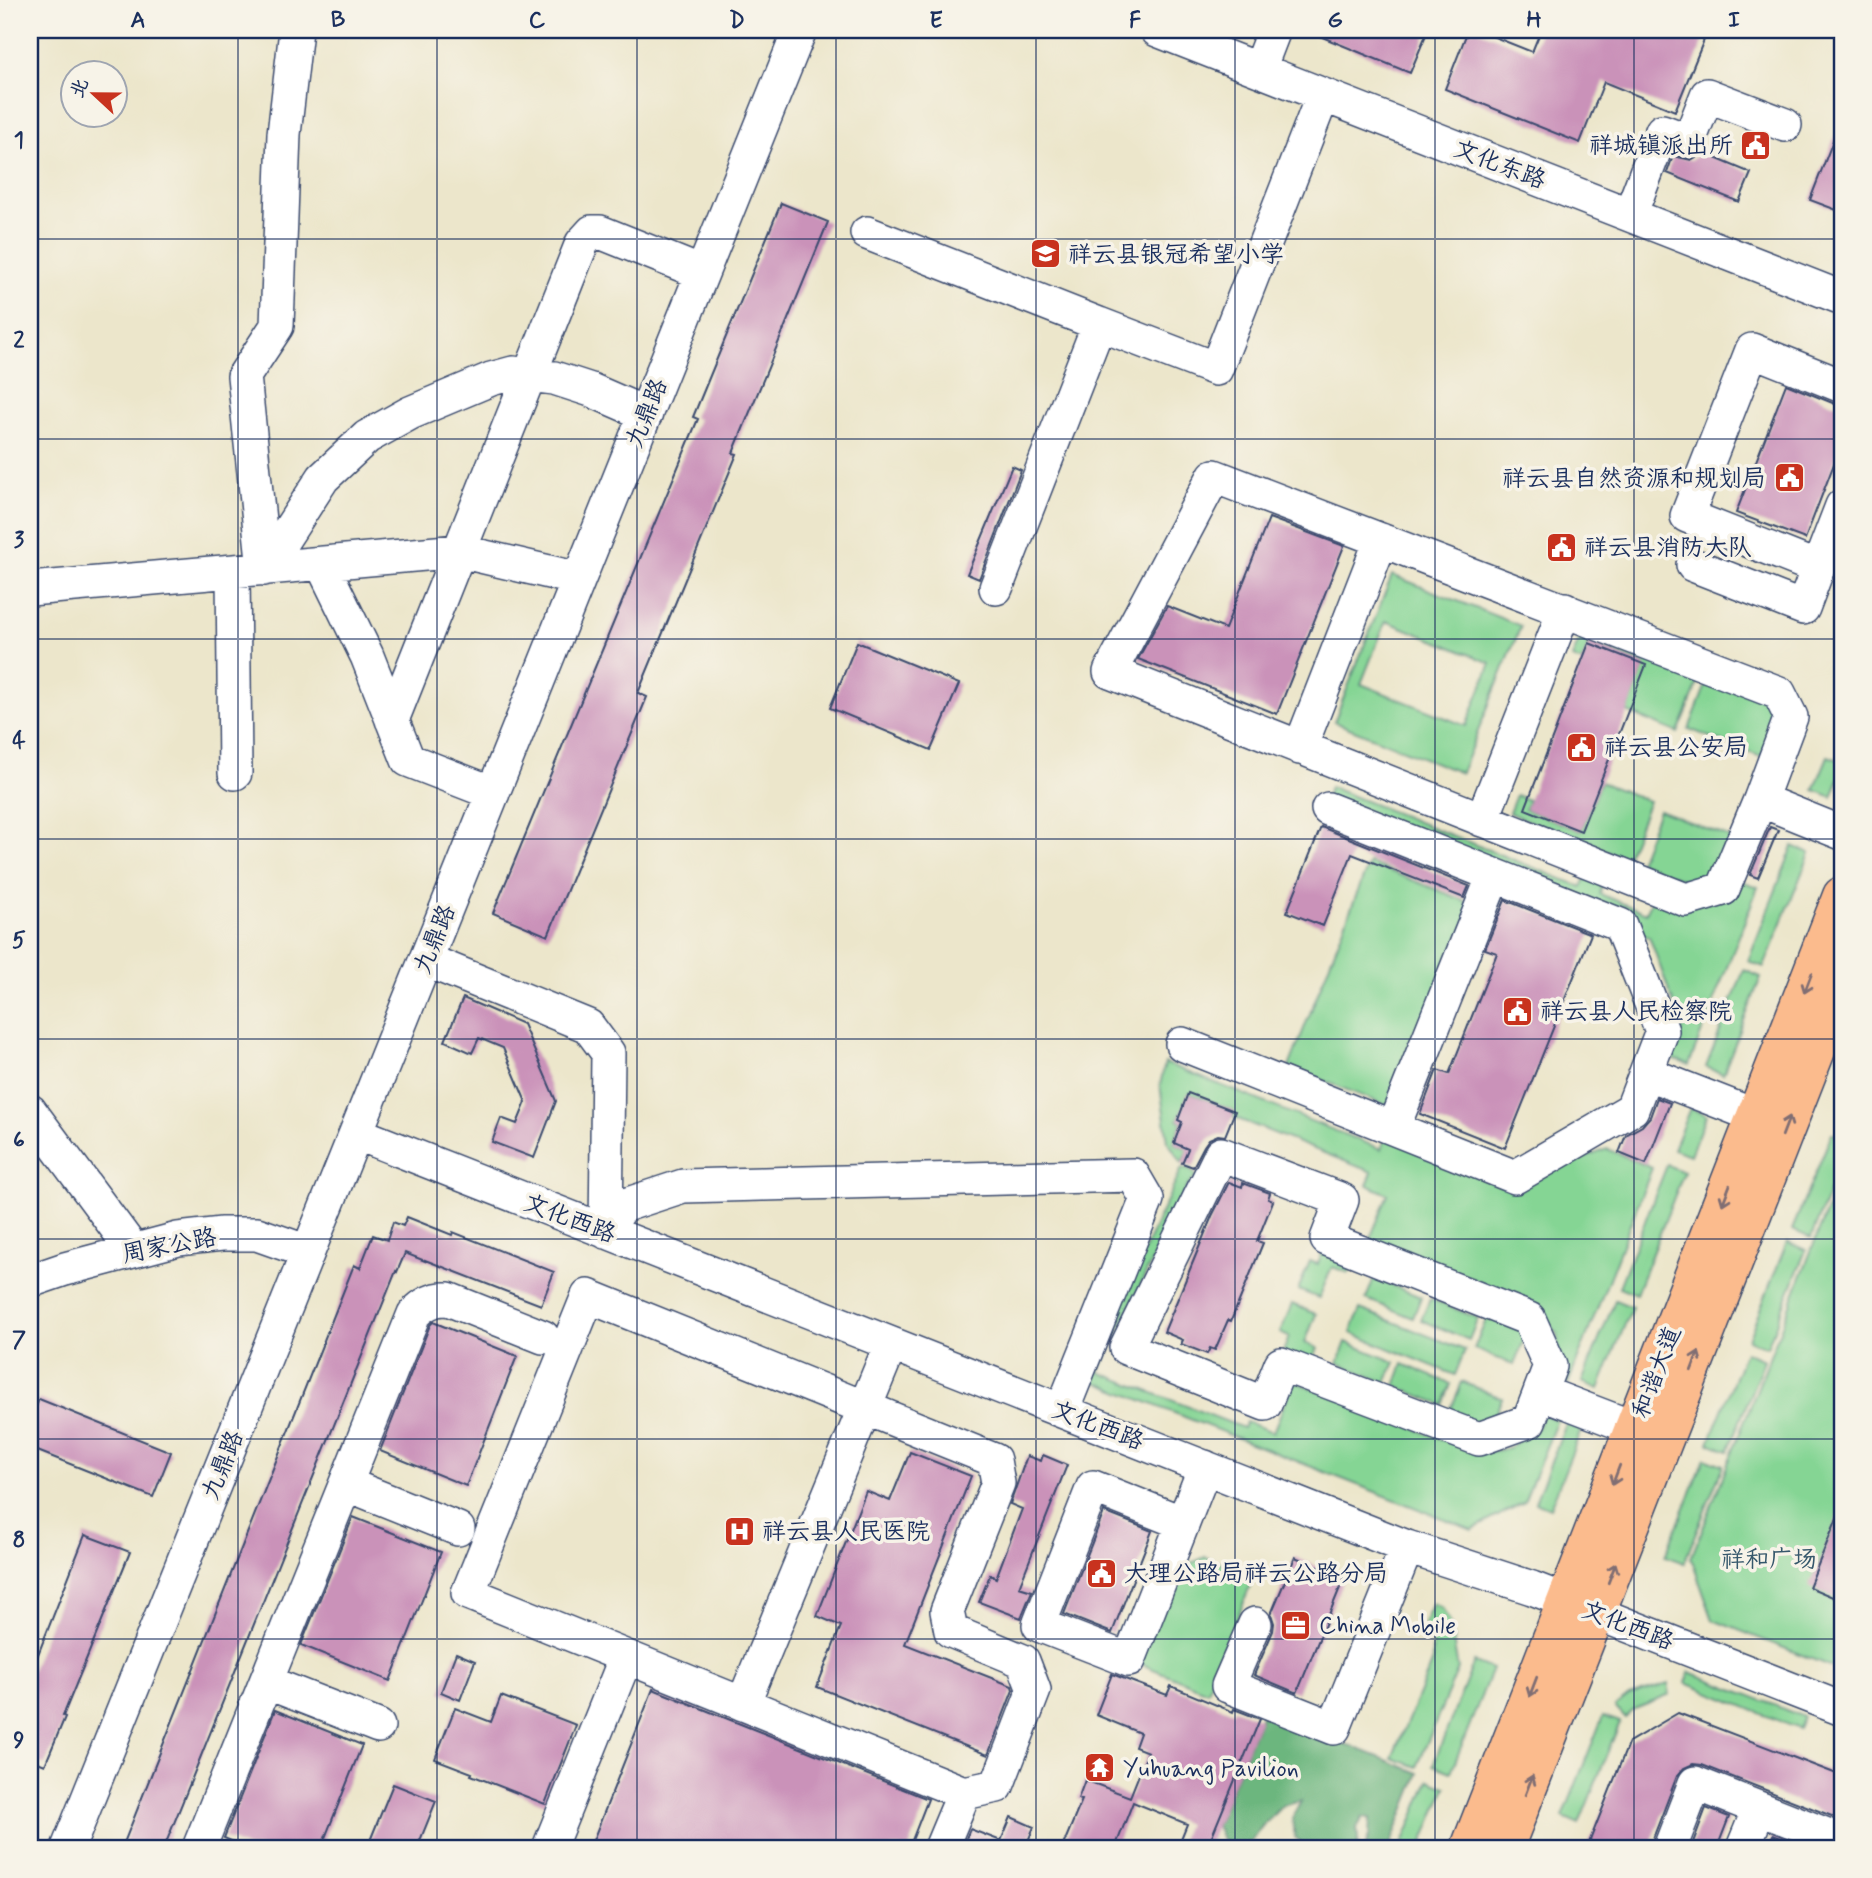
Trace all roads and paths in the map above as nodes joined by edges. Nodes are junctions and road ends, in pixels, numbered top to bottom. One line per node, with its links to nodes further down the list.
1 (296, 30): 22 (street)
2 (800, 30): 10 (street, 九鼎路)
3 (1157, 30): 5 (street, 文化东路)
4 (1274, 30): 5 (street)
5 (1259, 69): 6 (street, 文化东路)
6 (1324, 95): 8 (street, 文化东路); 12 (street)
7 (1785, 125): 8 (street)
8 (1630, 215): 11 (street, 文化东路)
9 (867, 233): 12 (street)
10 (702, 273): 13 (street); 15 (street, 九鼎路)
11 (1842, 298)
12 (1100, 324): 24 (street)
13 (530, 375): 15 (street); 18 (street); 22 (street)
14 (1842, 386): 21 (street)
15 (646, 414): 23 (street, 九鼎路)
16 (1842, 506): 21 (street)
17 (1381, 540): 26 (street); 28 (street); 28 (street)
18 (459, 551): 19 (street); 23 (street); 27 (street)
19 (322, 564): 22 (street); 27 (street)
20 (1693, 565): 21 (street)
21 (1818, 568)
22 (249, 570): 25 (street); 29 (street)
23 (579, 579): 30 (street, 九鼎路)
24 (996, 588)
25 (30, 589)
26 (1565, 609): 31 (street); 33 (street)
27 (392, 720): 30 (street)
28 (1300, 748): 33 (street)
29 (235, 773)
30 (493, 793): 37 (street, 九鼎路)
31 (1760, 800): 33 (street); 34 (street)
32 (1328, 808): 35 (street)
33 (1482, 820)
34 (1842, 833)
35 (1494, 875): 40 (street); 43 (street)
36 (1842, 896): 42 (main road, 和谐大道, one-way to 42)
37 (425, 960): 44 (street, 九鼎路); 45 (street)
38 (1842, 984): 60 (main road, 和谐大道, one-way to 38)
39 (1182, 1044): 43 (street)
40 (1646, 1073): 42 (street); 43 (street)
41 (30, 1111): 46 (street)
42 (1756, 1116): 54 (main road, 和谐大道, one-way to 54)
43 (1393, 1128)
44 (356, 1133): 45 (street, 文化西路); 47 (street, 九鼎路)
45 (606, 1232): 50 (street, 文化西路); 53 (street)
46 (132, 1250): 47 (street, 周家公路); 48 (street, 周家公路)
47 (308, 1252): 70 (street, 九鼎路)
48 (30, 1281)
49 (542, 1337): 56 (street)
50 (891, 1344): 52 (street); 53 (street, 文化西路)
51 (1540, 1392): 51 (street); 54 (street)
52 (864, 1408): 62 (street); 64 (street); 67 (street)
53 (1062, 1411): 55 (street, 文化西路)
54 (1634, 1428): 60 (main road, 和谐大道, one-way to 60)
55 (1205, 1467): 57 (street); 59 (street, 文化西路)
56 (346, 1483): 58 (street); 63 (street)
57 (1182, 1523): 57 (street)
58 (458, 1529)
59 (1407, 1547): 60 (street, 文化西路); 61 (street)
60 (1581, 1607): 65 (street, 文化西路); 74 (main road, 和谐大道, one-way to 74); 75 (main road, 和谐大道, one-way to 60)
61 (1255, 1624)
62 (626, 1657): 64 (street); 72 (street)
63 (266, 1682): 66 (street); 71 (street)
64 (743, 1704): 67 (street)
65 (1842, 1709)
66 (378, 1726)
67 (964, 1793): 73 (street)
68 (1759, 1809): 69 (street); 76 (street); 77 (street)
69 (1837, 1843)
70 (68, 1848)
71 (199, 1848)
72 (549, 1848)
73 (941, 1848)
74 (1470, 1848)
75 (1504, 1848)
76 (1670, 1848)
77 (1743, 1848)

